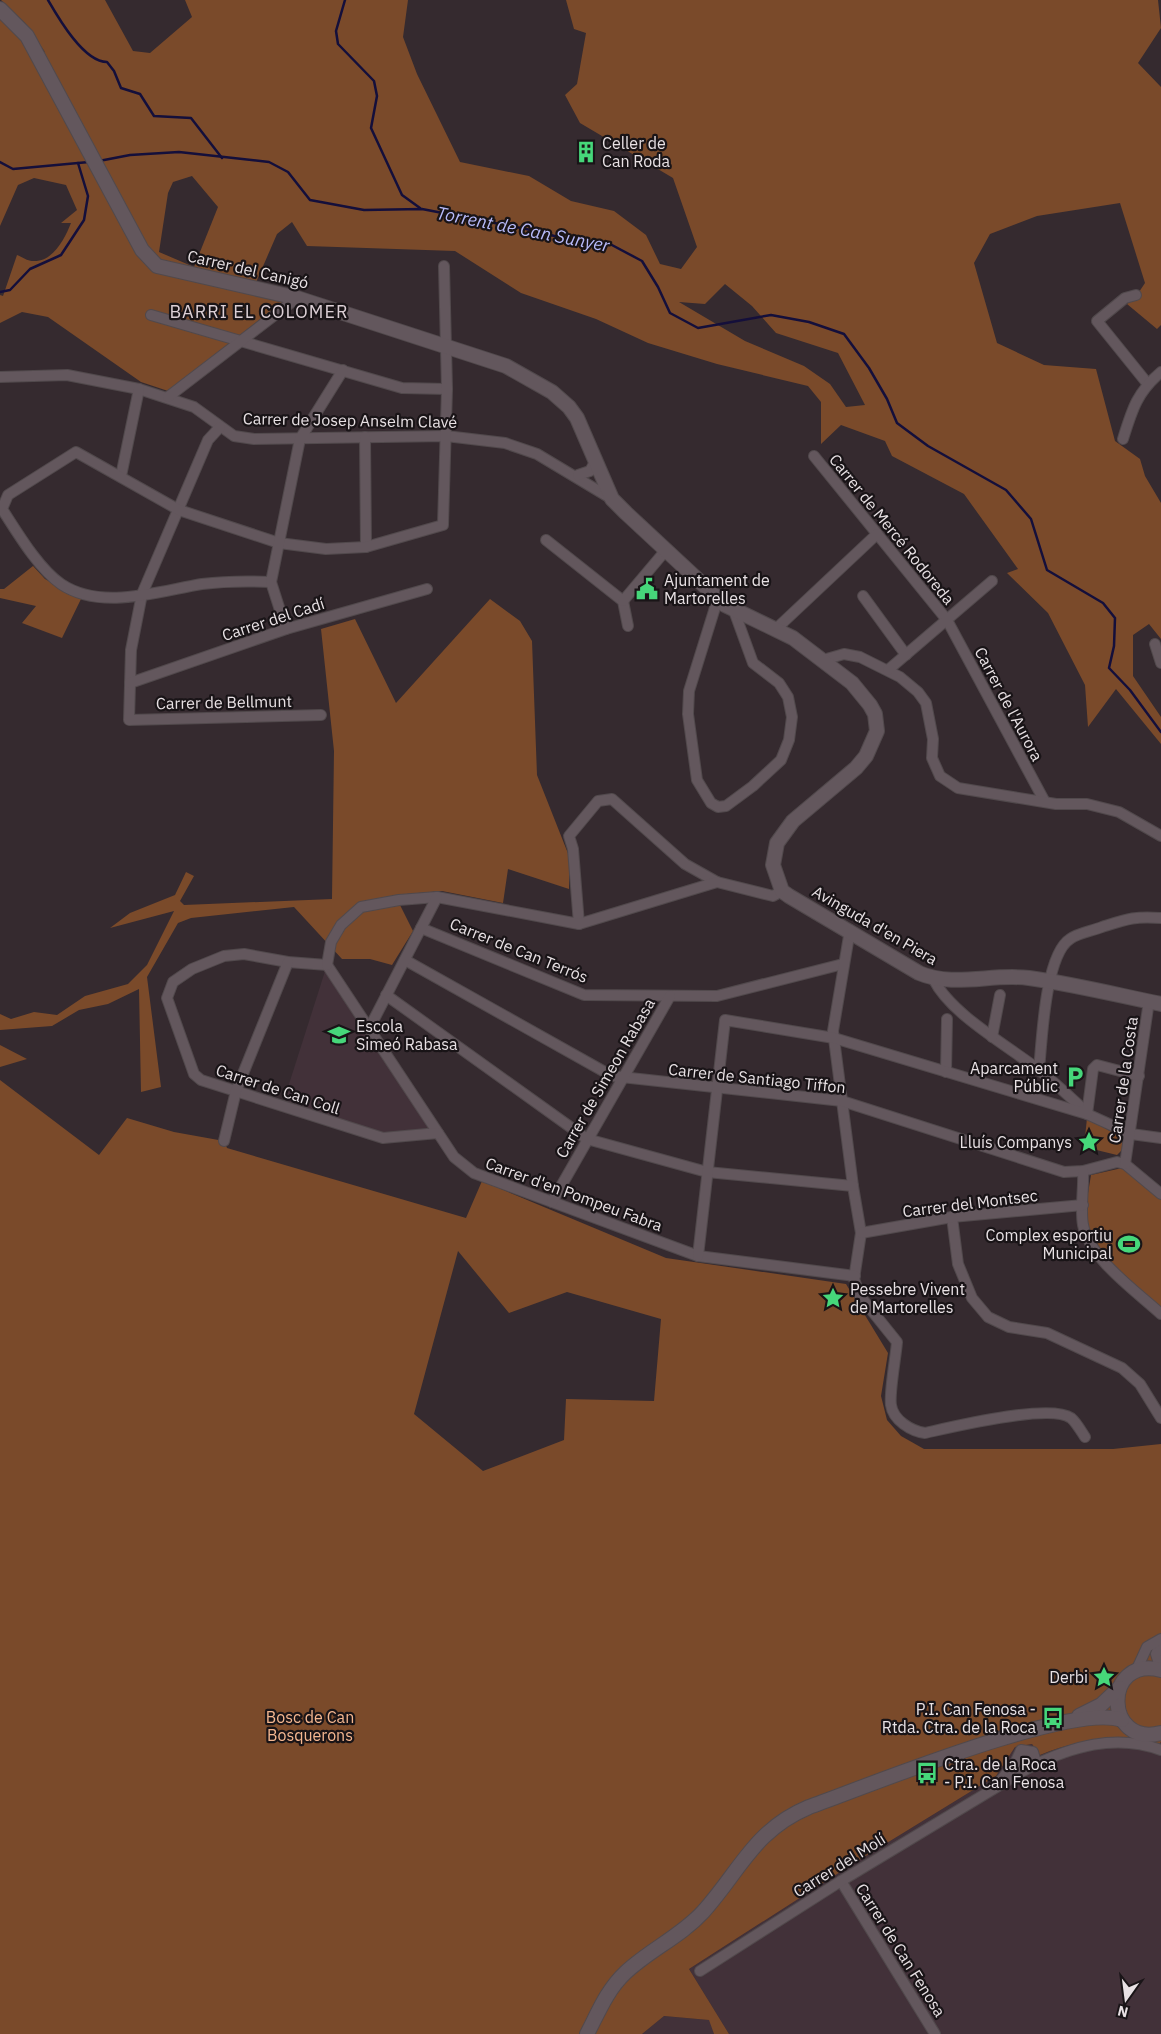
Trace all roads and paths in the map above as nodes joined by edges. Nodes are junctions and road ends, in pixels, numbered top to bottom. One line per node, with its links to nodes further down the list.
1 (0, 9): 4 (street, Carrer del Canigó)
2 (444, 266): 7 (street)
3 (1136, 295): 11 (street)
4 (297, 298): 6 (street); 7 (street, Carrer del Canigó)
5 (152, 315): 6 (street)
6 (241, 341): 8 (street); 14 (street)
7 (446, 347): 13 (street); 21 (street, Carrer del Canigó)
8 (343, 370): 13 (street); 18 (street)
9 (1161, 372): 11 (street)
10 (0, 377): 12 (street, Carrer de Josep Anselm Clavé)
11 (1147, 383): 19 (street)
12 (139, 389): 14 (street, Carrer de Josep Anselm Clavé); 24 (street)
13 (447, 389): 16 (street)
14 (168, 397): 15 (street, Carrer de Josep Anselm Clavé)
15 (220, 427): 18 (street, Carrer de Josep Anselm Clavé); 28 (street)
16 (446, 436): 17 (street, Carrer de Josep Anselm Clavé); 22 (street, Carrer de Josep Anselm Clavé); 32 (street)
17 (365, 437): 18 (street, Carrer de Josep Anselm Clavé); 32 (street)
18 (300, 438): 31 (street)
19 (1123, 439)
20 (814, 456): 29 (street, Carrer de Mercé Rodoreda)
21 (596, 460): 23 (street); 25 (street, Carrer del Canigó)
22 (566, 471): 23 (street, Carrer de Josep Anselm Clavé); 26 (street, Carrer de Josep Anselm Clavé)
23 (578, 475): 25 (street, Carrer de Josep Anselm Clavé)
24 (121, 476): 28 (street); 37 (street)
25 (604, 479): 26 (street); 27 (street, Carrer del Canigó)
26 (588, 485): 27 (street, Carrer de Josep Anselm Clavé)
27 (612, 500): 33 (street, Carrer de Josep Anselm Clavé)
28 (179, 510): 31 (street); 37 (street)
29 (877, 534): 42 (street, Carrer de Mercé Rodoreda); 44 (street)
30 (546, 540): 40 (street)
31 (279, 543): 32 (street); 35 (street)
32 (366, 548)
33 (666, 550): 39 (street, Carrer de Josep Anselm Clavé); 40 (street)
34 (992, 581): 42 (street)
35 (271, 582): 37 (street); 45 (street)
36 (427, 588): 45 (street, Carrer del Cadí)
37 (142, 594): 51 (street)
38 (863, 596): 47 (street)
39 (718, 598): 41 (street, Carrer de Josep Anselm Clavé); 41 (street)
40 (623, 601): 43 (street)
41 (733, 608): 44 (street, Carrer de Josep Anselm Clavé)
42 (947, 620): 47 (street); 53 (street, Carrer de l'Aurora)
43 (628, 626)
44 (777, 628): 48 (street, Carrer de Josep Anselm Clavé)
45 (286, 629): 51 (street, Carrer del Cadí)
46 (1155, 644): 49 (street)
47 (906, 655): 50 (street)
48 (823, 660): 50 (street); 56 (street, Carrer de Josep Anselm Clavé)
49 (1161, 663)
50 (888, 670): 53 (street)
51 (130, 683): 52 (street, Carrer de Bellmunt)
52 (321, 715)
53 (1045, 802): 54 (street)
54 (1161, 836)
55 (717, 882): 56 (street); 59 (street); 59 (street)
56 (782, 891): 61 (street, Avinguda d'en Piera)
57 (437, 897): 59 (street); 60 (street); 65 (street)
58 (1161, 918): 67 (street)
59 (579, 924)
60 (421, 928): 62 (street); 70 (street, Carrer de Can Terrós)
61 (850, 930): 64 (street); 66 (street, Avinguda d'en Piera)
62 (405, 960): 68 (street); 79 (street, Carrer de Santiago Tiffon)
63 (288, 962): 65 (street); 81 (street); 81 (street, Carrer de Can Coll)
64 (843, 964): 70 (street, Carrer de Can Terrós); 75 (street)
65 (327, 965): 73 (street, Carrer d'en Pompeu Fabra)
66 (934, 980): 67 (street, Avinguda d'en Piera); 74 (street)
67 (1049, 981): 71 (street, Avinguda d'en Piera); 76 (street)
68 (386, 995): 73 (street); 87 (street)
69 (1000, 995): 74 (street)
70 (670, 996): 79 (street, Carrer de Simeon Rabasa)
71 (1155, 1002): 78 (street, Carrer de la Costa)
72 (946, 1019): 77 (street)
73 (370, 1027): 84 (street, Carrer d'en Pompeu Fabra)
74 (992, 1036): 76 (street)
75 (834, 1038): 77 (street); 80 (street); 82 (street)
76 (1039, 1070): 83 (street)
77 (946, 1072): 83 (street)
78 (1139, 1076): 83 (street); 85 (street, Carrer de la Costa)
79 (623, 1078): 80 (street, Carrer de Santiago Tiffon); 87 (street, Carrer de Simeon Rabasa)
80 (717, 1089): 82 (street, Carrer de Santiago Tiffon); 91 (street)
81 (236, 1091): 84 (street, Carrer de Can Coll); 88 (street)
82 (842, 1100): 90 (street, Carrer de Santiago Tiffon); 92 (street)
83 (1087, 1114): 85 (street)
84 (438, 1133): 94 (street, Carrer d'en Pompeu Fabra)
85 (1131, 1134): 86 (street); 89 (street, Carrer de la Costa)
86 (1161, 1138)
87 (587, 1139): 91 (street); 94 (street, Carrer de Simeon Rabasa)
88 (224, 1141)
89 (1125, 1164): 90 (street, Carrer de Santiago Tiffon); 93 (street)
90 (1083, 1171): 95 (street)
91 (707, 1172): 92 (street); 98 (street)
92 (853, 1186): 97 (street)
93 (1161, 1194)
94 (552, 1202): 98 (street, Carrer d'en Pompeu Fabra)
95 (1083, 1205): 96 (street, Carrer del Montsec); 100 (street)
96 (952, 1217): 97 (street, Carrer del Montsec); 101 (street)
97 (861, 1233): 99 (street)
98 (698, 1256): 99 (street, Carrer d'en Pompeu Fabra)
99 (855, 1276): 102 (street)
100 (1161, 1314)
101 (1161, 1418)
102 (1085, 1437)
103 (1161, 1639): 106 (street)
104 (1161, 1643): 105 (street)
105 (1161, 1670): 106 (street)
106 (1136, 1671): 107 (street)
107 (1119, 1688): 108 (street); 109 (street)
108 (1122, 1720): 109 (street); 110 (street)
109 (1067, 1721): 116 (street)
110 (1158, 1735)
111 (1161, 1750): 112 (street, Carrer del Molí)
112 (1030, 1767): 113 (street, Carrer del Molí); 113 (street, Carrer del Molí)
113 (995, 1787): 114 (street, Carrer del Molí)
114 (841, 1881): 115 (street, Carrer del Molí); 117 (street, Carrer de Can Fenosa)
115 (700, 1971)
116 (587, 2034)
117 (935, 2034)

